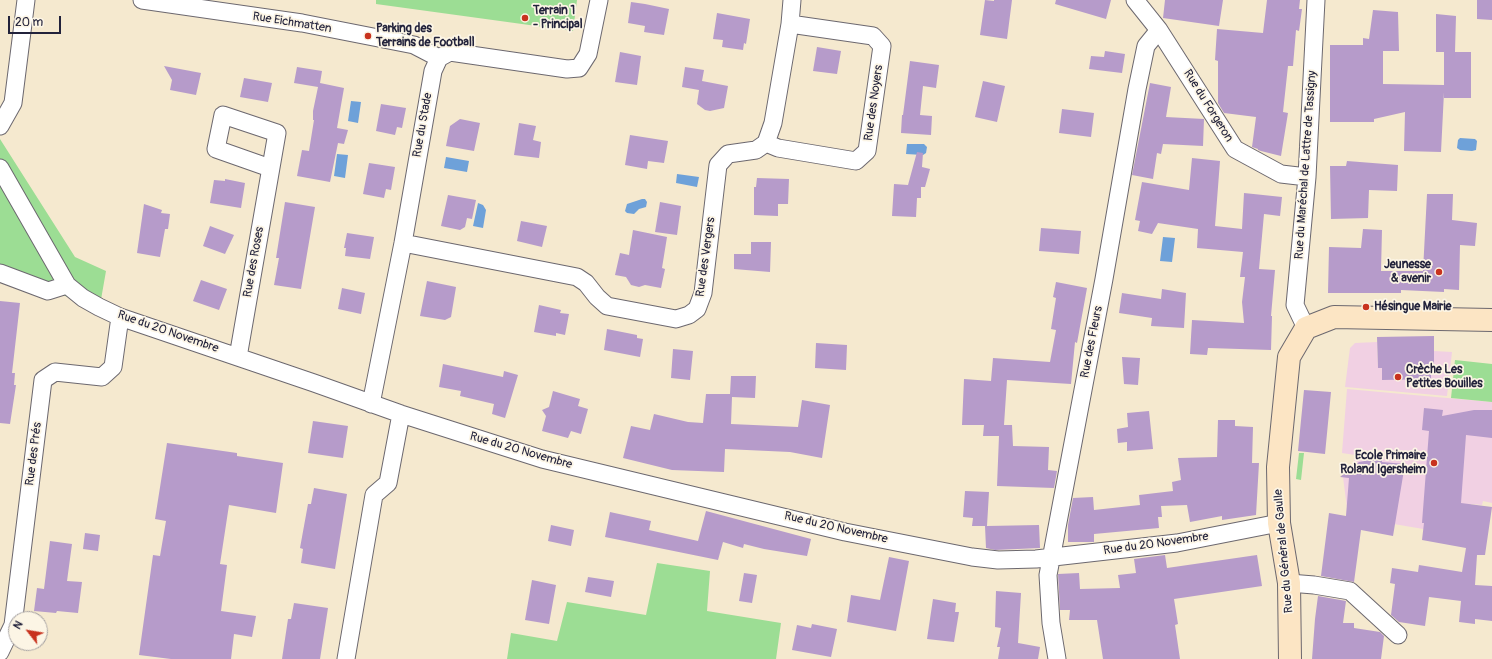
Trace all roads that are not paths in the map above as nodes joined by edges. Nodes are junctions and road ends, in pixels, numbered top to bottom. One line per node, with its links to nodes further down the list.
1 (26, 0): 10 (street)
2 (142, 0): 9 (street, Rue Eichmatten)
3 (599, 0): 9 (street)
4 (792, 0): 7 (street)
5 (1135, 0): 8 (street, Rue du Forgeron)
6 (1316, 0): 14 (street, Rue du Maréchal de Lattre de Tassigny)
7 (790, 24): 11 (street); 11 (street, Rue des Noyers)
8 (1159, 30): 14 (street, Rue du Forgeron); 25 (street, Rue des Fleurs)
9 (439, 58): 15 (street, Rue du Stade)
10 (0, 126)
11 (766, 142): 15 (street, Rue des Vergers)
12 (0, 168): 17 (street, Rue du 20 Novembre)
13 (270, 168): 21 (street, Rue des Roses)
14 (1307, 177): 20 (street, Rue du Maréchal de Lattre de Tassigny)
15 (403, 243): 22 (street, Rue du Stade)
16 (0, 273): 17 (street)
17 (67, 285): 18 (street, Rue du 20 Novembre)
18 (120, 316): 21 (street, Rue du 20 Novembre); 28 (street, Rue des Prés)
19 (1492, 320): 20 (main road)
20 (1306, 328): 24 (main road, Rue du Général de Gaulle)
21 (238, 357): 22 (street, Rue du 20 Novembre)
22 (371, 404): 23 (street, Rue du 20 Novembre)
23 (401, 414): 25 (street, Rue du 20 Novembre); 29 (street)
24 (1279, 523): 25 (street, Rue du 20 Novembre); 26 (main road, Rue du Général de Gaulle)
25 (1052, 558): 30 (street, Rue des Fleurs)
26 (1289, 583): 27 (street); 31 (main road, Rue du Général de Gaulle)
27 (1398, 635)
28 (1, 645)
29 (346, 659)
30 (1058, 659)
31 (1290, 659)

